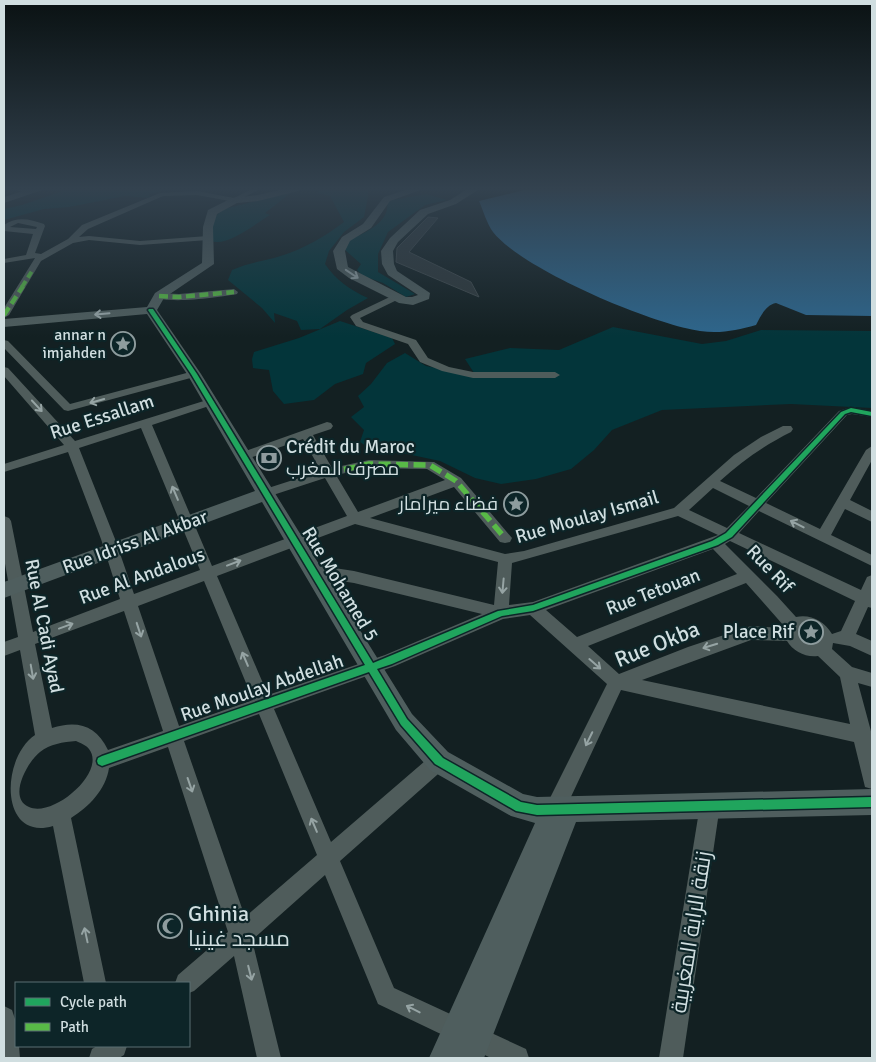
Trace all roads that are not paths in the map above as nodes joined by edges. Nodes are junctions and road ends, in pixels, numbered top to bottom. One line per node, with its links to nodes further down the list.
1 (36, 238): 8 (street)
2 (74, 238): 6 (street)
3 (208, 238): 6 (street); 12 (street)
4 (350, 238): 11 (street, one-way to 11)
5 (397, 238): 11 (street)
6 (71, 241): 7 (street)
7 (48, 254): 8 (street); 13 (street)
8 (29, 257): 9 (street)
9 (4, 262)
10 (234, 292): 12 (street)
11 (396, 297): 18 (street)
12 (155, 303): 14 (street, one-way to 14); 17 (street, Rue Mohamed 5)
13 (4, 316)
14 (4, 323)
15 (4, 343): 17 (street, one-way to 15)
16 (5, 373): 25 (street, one-way to 25)
17 (194, 374): 19 (street, Rue Mohamed 5)
18 (554, 375)
19 (211, 402): 21 (street, Rue Essallam); 27 (street, Rue Mohamed 5)
20 (872, 414): 34 (street)
21 (145, 423): 25 (street, Rue Essallam); 39 (street, one-way to 21)
22 (327, 426): 24 (street)
23 (787, 429): 31 (street)
24 (306, 434): 27 (street); 29 (street)
25 (72, 446): 28 (street, Rue Essallam); 44 (street)
26 (872, 450): 33 (street)
27 (244, 456): 32 (street, Rue Mohamed 5)
28 (4, 468)
29 (327, 473): 30 (street); 32 (street); 37 (street)
30 (456, 481): 37 (street, Rue Al Andalous); 41 (street)
31 (712, 482): 34 (street); 35 (street)
32 (267, 493): 39 (street, Rue Idriss Al Akbar); 43 (street, Rue Mohamed 5)
33 (842, 502): 36 (street); 40 (street)
34 (758, 505): 40 (street, one-way to 34); 42 (street)
35 (679, 511): 42 (street); 45 (street, Rue Moulay Ismail)
36 (872, 517)
37 (355, 519): 43 (street, Rue Al Andalous); 45 (street)
38 (4, 521): 51 (street, Rue Al Cadi Ayad)
39 (188, 524): 44 (street, Rue Idriss Al Akbar); 48 (street)
40 (823, 537): 46 (street)
41 (505, 538)
42 (722, 539): 49 (street, Rue Rif); 52 (street); 54 (street, Rue Moulay Abdellah)
43 (294, 540): 47 (street, Rue Mohamed 5); 48 (street, Rue Al Andalous, one-way to 43)
44 (111, 551): 51 (street, Rue Idriss Al Akbar); 53 (street)
45 (505, 559): 55 (street, one-way to 55)
46 (872, 562)
47 (315, 571): 55 (street); 63 (street, Rue Mohamed 5)
48 (208, 573): 53 (street, Rue Al Andalous); 67 (street, one-way to 48)
49 (748, 576): 56 (street, Rue Rif); 60 (street, Rue Tetouan)
50 (872, 581): 52 (street)
51 (10, 588): 58 (street, Rue Al Cadi Ayad)
52 (868, 600): 57 (street)
53 (130, 602): 58 (street, Rue Al Andalous, one-way to 53); 69 (street, one-way to 69)
54 (533, 608): 55 (street, Rue Moulay Abdellah); 60 (street)
55 (501, 613): 63 (street, Rue Moulay Abdellah)
56 (792, 630): 59 (street); 59 (street); 66 (street, Rue Okba, one-way to 66)
57 (846, 638): 59 (street); 62 (street)
58 (27, 640): 61 (street, Rue Al Andalous); 70 (street, Rue Al Cadi Ayad, one-way to 70)
59 (823, 643): 64 (street)
60 (573, 645): 66 (street, one-way to 66)
61 (4, 649)
62 (872, 649)
63 (371, 667): 67 (street, Rue Moulay Abdellah); 72 (street, Rue Mohamed 5)
64 (847, 673): 65 (street); 68 (street)
65 (872, 680)
66 (617, 682): 68 (street); 77 (street, Rue Okba, one-way to 77)
67 (264, 705): 69 (street, Rue Moulay Abdellah); 79 (street, one-way to 67)
68 (863, 735): 73 (street)
69 (173, 736): 71 (street, Rue Moulay Abdellah); 80 (street, one-way to 80)
70 (45, 740): 71 (street); 74 (street)
71 (102, 761): 78 (street)
72 (439, 761): 77 (street, Rue Mohamed 5); 79 (street)
73 (872, 780)
74 (6, 799): 78 (street)
75 (872, 802): 76 (street, Rue Mohamed 5)
76 (710, 805): 77 (street, Rue Mohamed 5); 89 (street, زنقة الراية المغربية)
77 (561, 809): 84 (street)
78 (60, 813): 81 (street, one-way to 78)
79 (328, 858): 80 (street); 84 (street, one-way to 79)
80 (240, 936): 82 (street); 86 (street, one-way to 86)
81 (95, 982)
82 (187, 982)
83 (4, 1018): 85 (street)
84 (466, 1043): 87 (street); 88 (street)
85 (8, 1058)
86 (269, 1058)
87 (446, 1058)
88 (517, 1058)
89 (672, 1058)

